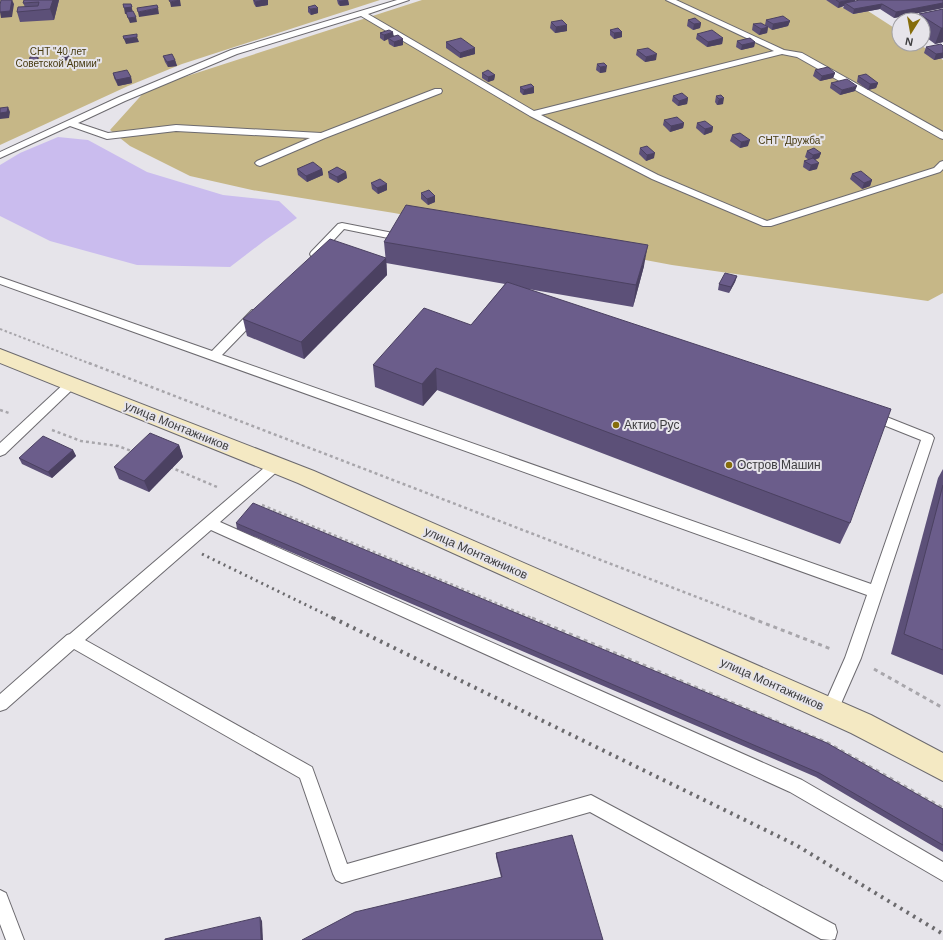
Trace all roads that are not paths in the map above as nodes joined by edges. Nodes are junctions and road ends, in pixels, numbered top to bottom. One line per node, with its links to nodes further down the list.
1 (405, 0): 3 (lane)
2 (670, 0): 4 (lane)
3 (361, 14): 6 (lane); 7 (lane)
4 (782, 52): 6 (lane); 9 (lane)
5 (438, 91): 8 (lane)
6 (533, 114): 12 (lane)
7 (70, 123): 8 (lane); 10 (lane)
8 (322, 136): 11 (lane)
9 (943, 136)
10 (0, 155)
11 (260, 163)
12 (943, 164)
13 (393, 236): 14 (lane)
14 (309, 260)
15 (0, 280): 18 (lane)
16 (264, 305): 18 (lane)
17 (0, 356): 19 (main road, улица Монтажников)
18 (214, 356): 24 (lane)
19 (71, 384): 21 (lane); 22 (main road, улица Монтажников)
20 (856, 410): 24 (lane)
21 (0, 451)
22 (276, 465): 23 (lane); 27 (main road, улица Монтажников)
23 (209, 523): 25 (lane); 29 (lane)
24 (876, 592): 27 (lane)
25 (72, 640): 26 (lane); 31 (lane)
26 (0, 704)
27 (830, 710): 28 (main road, улица Монтажников)
28 (943, 768)
29 (943, 872)
30 (0, 899): 32 (lane)
31 (828, 932)
32 (15, 940)

